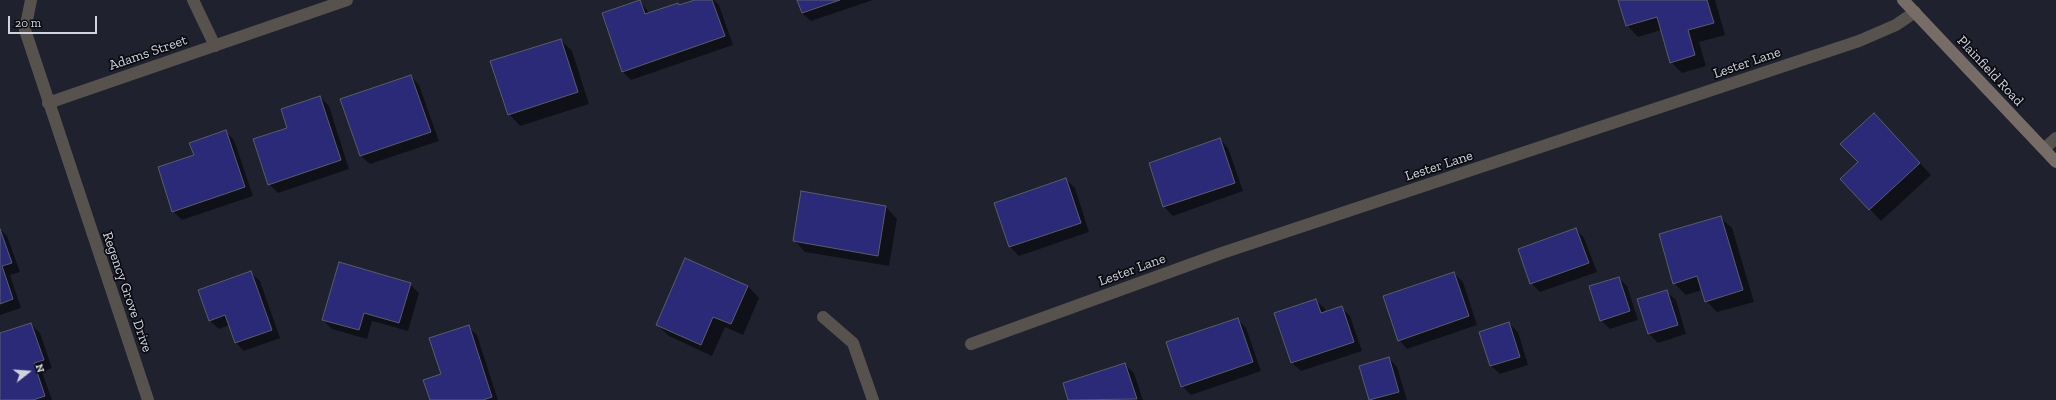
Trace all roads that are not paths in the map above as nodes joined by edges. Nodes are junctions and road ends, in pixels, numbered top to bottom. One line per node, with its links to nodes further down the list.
1 (31, 0): 7 (street)
2 (194, 0): 6 (street)
3 (347, 0): 6 (street, Adams Street)
4 (1903, 0): 5 (main road, Plainfield Road)
5 (1915, 12): 9 (main road, Plainfield Road); 12 (street, Lester Lane)
6 (215, 46): 7 (street, Adams Street)
7 (48, 103): 13 (street, Regency Grove Drive)
8 (2056, 138): 9 (street)
9 (2044, 149): 10 (main road, Plainfield Road)
10 (2056, 162)
11 (823, 317): 14 (street)
12 (971, 344)
13 (148, 400)
14 (874, 400)

